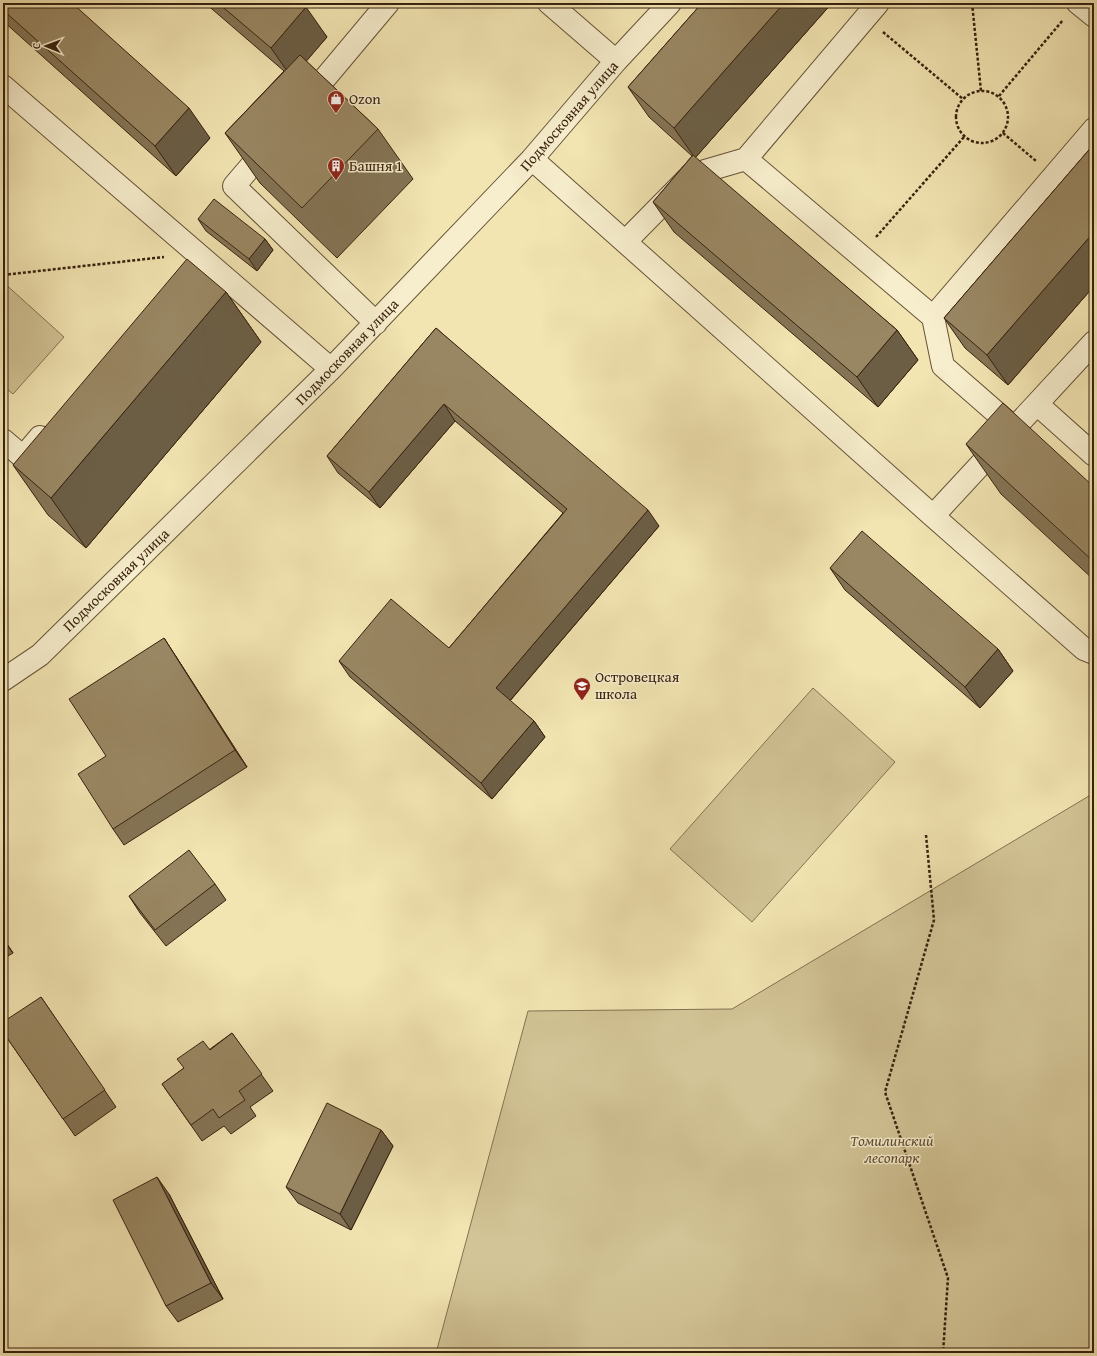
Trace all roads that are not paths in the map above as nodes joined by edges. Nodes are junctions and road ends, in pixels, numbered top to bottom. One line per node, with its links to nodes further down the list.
1 (388, 3): 14 (street)
2 (549, 3): 7 (street)
3 (670, 3): 7 (street, Подмосковная улица)
4 (1073, 9): 6 (street)
5 (872, 10): 11 (street)
6 (1094, 16)
7 (616, 61): 10 (street, Подмосковная улица)
8 (4, 90): 16 (street)
9 (1094, 129): 13 (street)
10 (532, 159): 12 (street); 14 (street, Подмосковная улица)
11 (746, 159): 12 (street); 13 (street)
12 (625, 242): 22 (street)
13 (933, 317): 19 (street)
14 (376, 323): 16 (street, Подмосковная улица)
15 (1094, 342): 17 (street)
16 (331, 369): 24 (street, Подмосковная улица)
17 (1037, 404): 19 (street); 21 (street)
18 (54, 421): 20 (street)
19 (1014, 428): 22 (street)
20 (3, 440)
21 (1094, 455)
22 (933, 516): 23 (street)
23 (1094, 653)
24 (3, 680)

